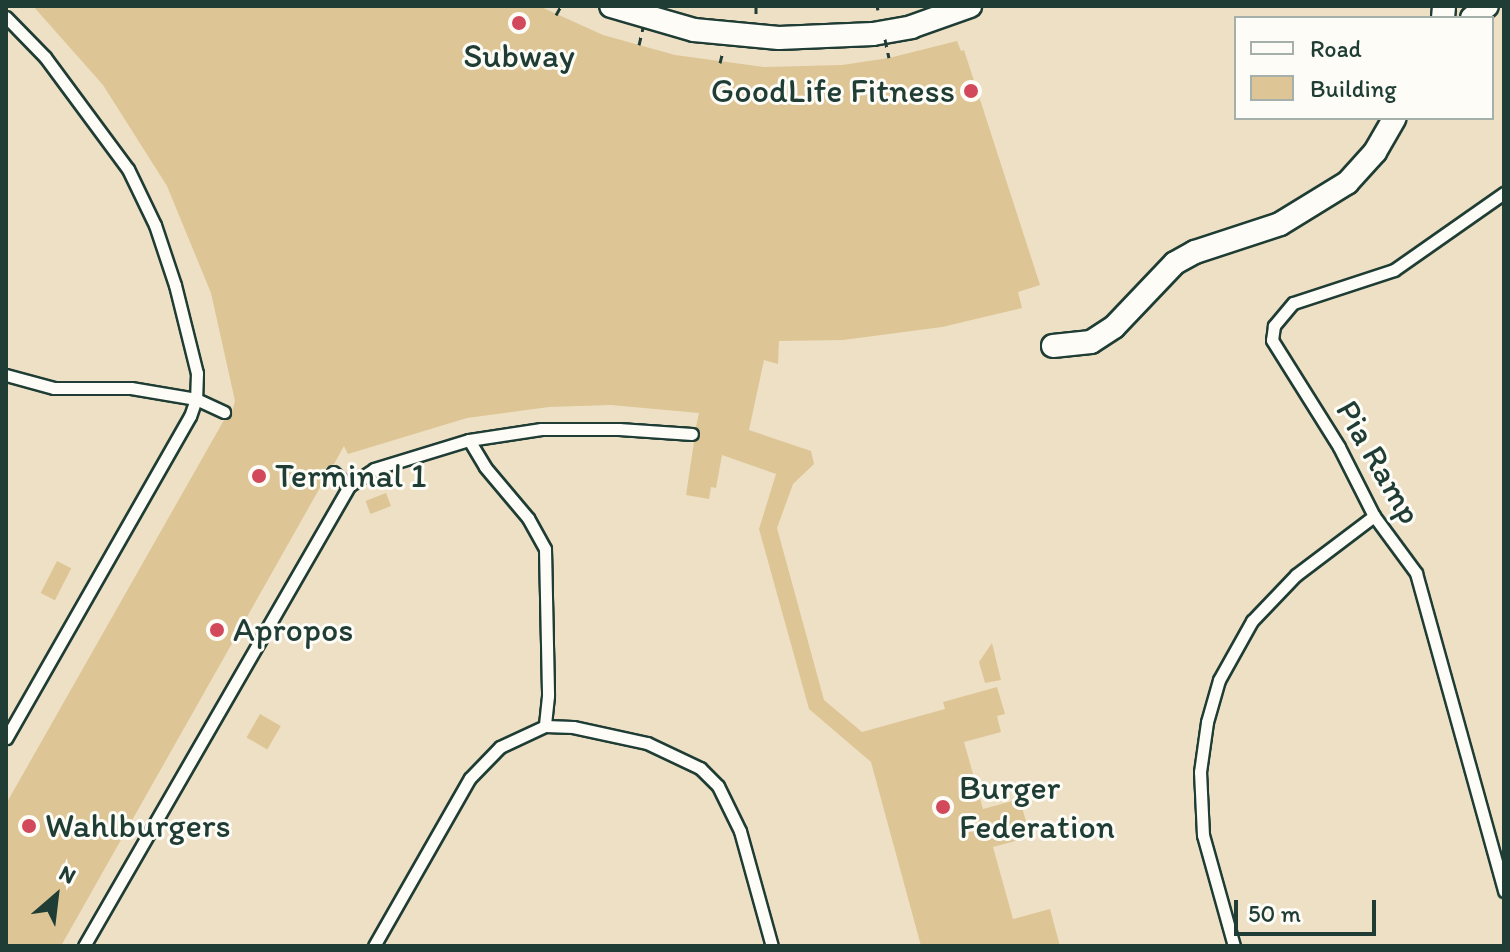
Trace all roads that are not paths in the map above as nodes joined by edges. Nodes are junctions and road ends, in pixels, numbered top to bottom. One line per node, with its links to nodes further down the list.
1 (611, 6): 2 (street)
2 (970, 6)
3 (6, 17): 8 (lane)
4 (1394, 120): 6 (street)
5 (1504, 193): 14 (lane, Pia Ramp)
6 (1053, 346)
7 (6, 375): 8 (lane)
8 (196, 399): 9 (lane); 16 (lane)
9 (224, 412)
10 (692, 434): 11 (lane)
11 (469, 440): 13 (lane); 15 (lane)
12 (333, 472): 13 (lane)
13 (349, 486): 18 (lane)
14 (1374, 516): 17 (lane, Pia Ramp); 21 (lane)
15 (545, 726): 19 (lane); 20 (lane)
16 (6, 738)
17 (1504, 891)
18 (84, 946)
19 (374, 946)
20 (772, 946)
21 (1234, 946)

